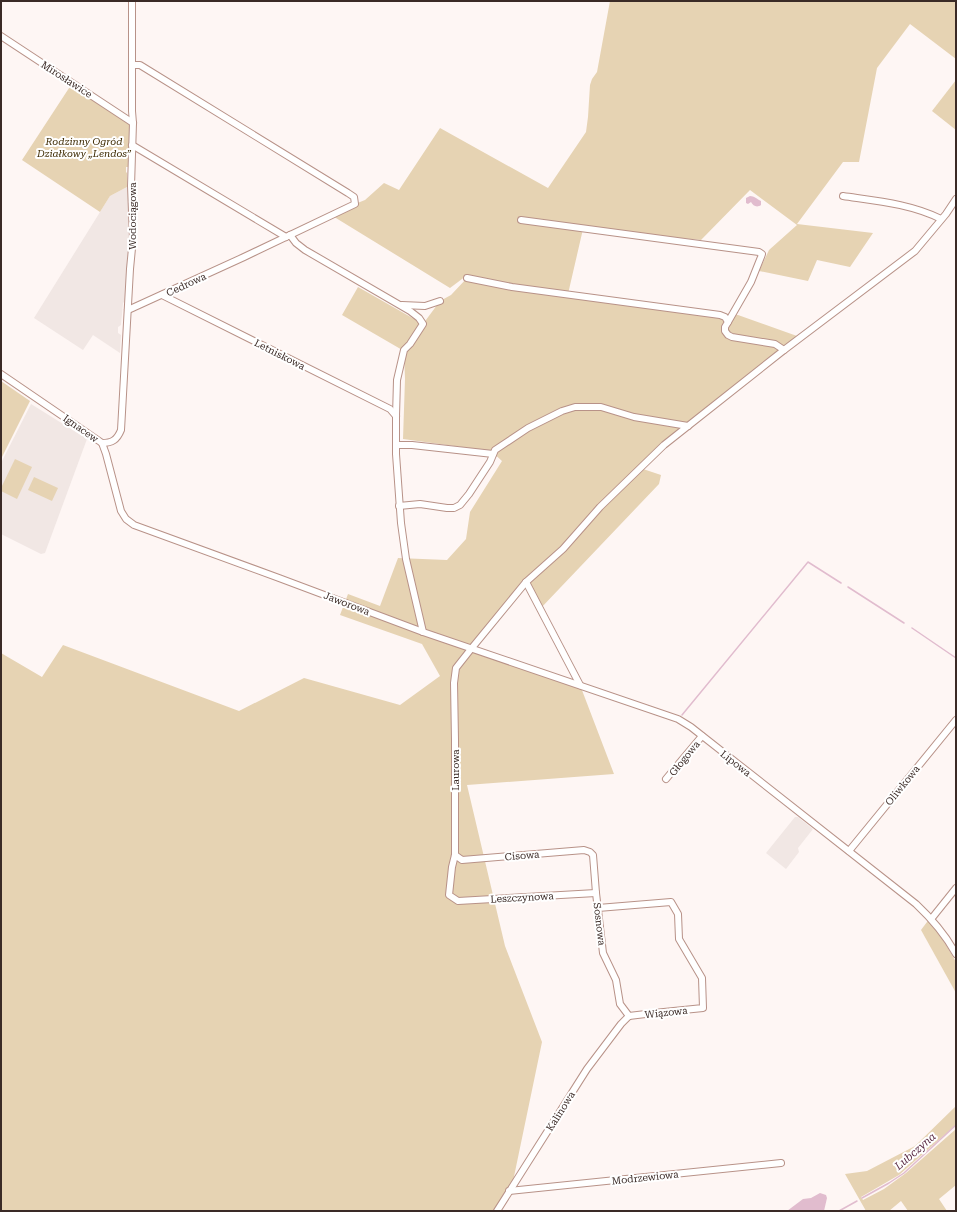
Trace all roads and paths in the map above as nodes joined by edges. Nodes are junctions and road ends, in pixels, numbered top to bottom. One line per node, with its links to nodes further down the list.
1 (132, 1): 3 (street, Wodociągowa)
2 (1, 36): 4 (street, Mirosławice)
3 (133, 65): 4 (street, Wodociągowa); 10 (street, Cedrowa)
4 (133, 123): 5 (street, Wodociągowa)
5 (132, 145): 10 (street); 15 (street, Wodociągowa)
6 (843, 196): 8 (street)
7 (956, 199): 8 (street, Laurowa)
8 (941, 219): 17 (street, Laurowa)
9 (521, 220): 16 (street)
10 (288, 236): 12 (street, Cedrowa); 14 (street)
11 (467, 278): 16 (street)
12 (162, 295): 15 (street, Cedrowa); 19 (street, Letniskowa)
13 (440, 301): 14 (street)
14 (398, 305): 19 (street)
15 (128, 310): 21 (street, Wodociągowa)
16 (728, 322): 17 (street)
17 (784, 350): 20 (street, Laurowa)
18 (1, 374): 21 (street, Ignacew)
19 (396, 416): 22 (street)
20 (688, 426): 23 (street); 26 (street, Laurowa)
21 (102, 443): 25 (street, Ignacew)
22 (396, 445): 23 (street); 24 (street)
23 (493, 454): 24 (street)
24 (399, 506): 27 (street)
25 (122, 511): 27 (street, Jaworowa)
26 (526, 582): 28 (street, Laurowa); 29 (street)
27 (424, 632): 28 (street, Jaworowa)
28 (471, 649): 29 (street, Jaworowa); 35 (street, Laurowa)
29 (580, 685): 31 (street, Lipowa)
30 (956, 720): 33 (street, Oliwkowa)
31 (702, 736): 32 (street, Głogowa); 33 (street, Lipowa)
32 (666, 780)
33 (849, 851): 40 (street, Lipowa)
34 (590, 852): 35 (street, Cisowa); 37 (street, Sosnowa)
35 (455, 856): 38 (street, Laurowa)
36 (956, 888): 40 (street)
37 (596, 893): 38 (street, Leszczynowa); 39 (street, Sosnowa)
38 (449, 895)
39 (598, 908): 42 (street, Sosnowa); 42 (street, Wiązowa)
40 (932, 918): 41 (street, Lipowa)
41 (956, 954)
42 (629, 1016): 44 (street, Kalinowa)
43 (781, 1163): 44 (street, Modrzewiowa)
44 (509, 1191): 45 (street, Kalinowa)
45 (497, 1211)

